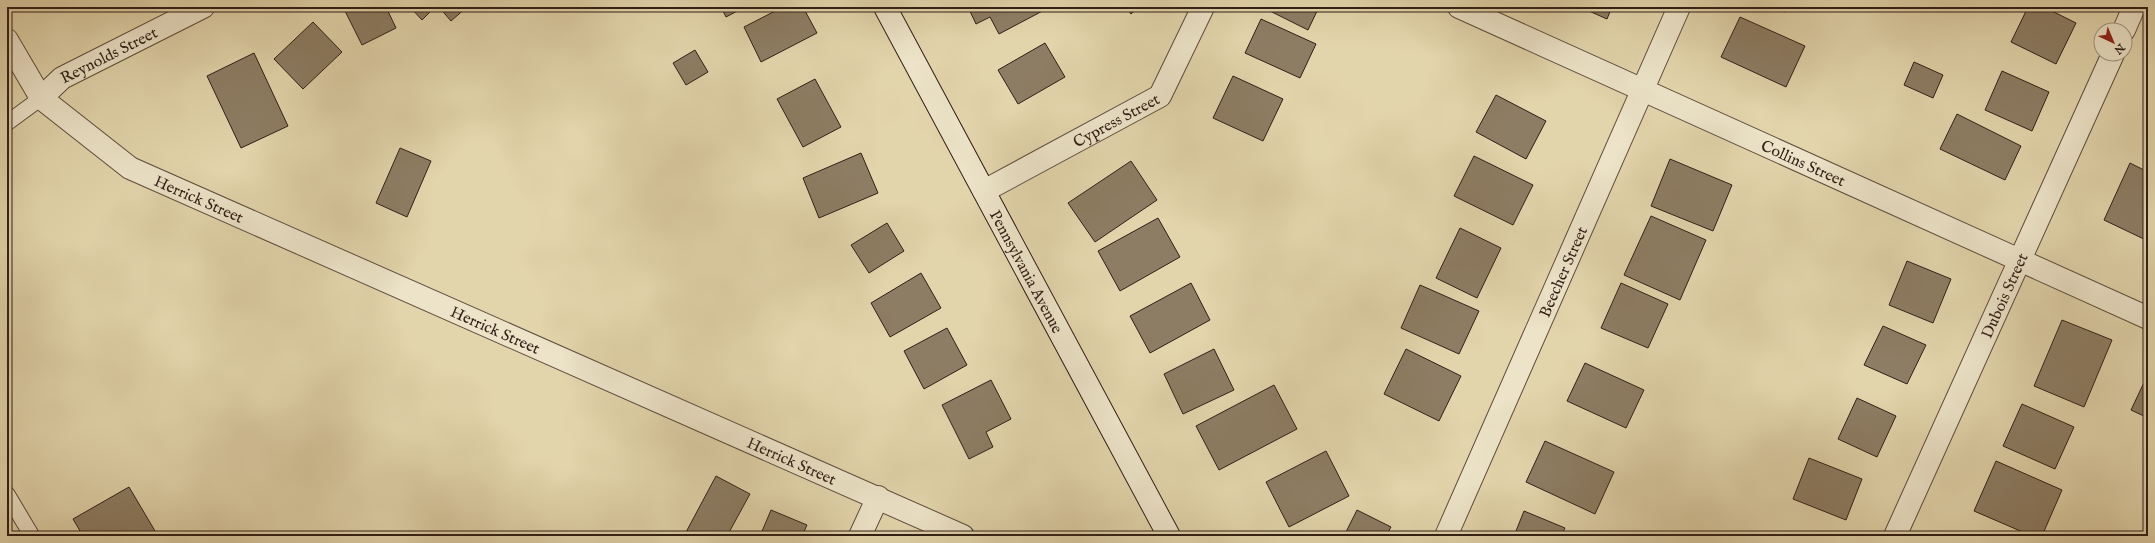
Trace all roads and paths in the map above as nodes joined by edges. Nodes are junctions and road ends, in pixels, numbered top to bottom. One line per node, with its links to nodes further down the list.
1 (202, 7): 11 (street, Reynolds Street)
2 (884, 7): 13 (street, Pennsylvania Avenue)
3 (1203, 7): 13 (street, Cypress Street)
4 (1459, 7): 10 (street, Collins Street)
5 (1679, 7): 10 (street, Beecher Street)
6 (2134, 7): 7 (street)
7 (2127, 22)
8 (7, 40): 11 (street)
9 (2109, 62): 14 (street, Dubois Street)
10 (1643, 89): 14 (street, Collins Street); 22 (street, Beecher Street)
11 (41, 98): 12 (lane); 17 (street, Herrick Street)
12 (7, 123)
13 (984, 191): 21 (street, Pennsylvania Avenue)
14 (2020, 261): 15 (street, Collins Street); 23 (street, Dubois Street)
15 (2148, 318)
16 (7, 494): 18 (lane)
17 (878, 497): 19 (street); 20 (street, Herrick Street)
18 (32, 536)
19 (860, 536)
20 (963, 536)
21 (1169, 536)
22 (1446, 536)
23 (1895, 536)

